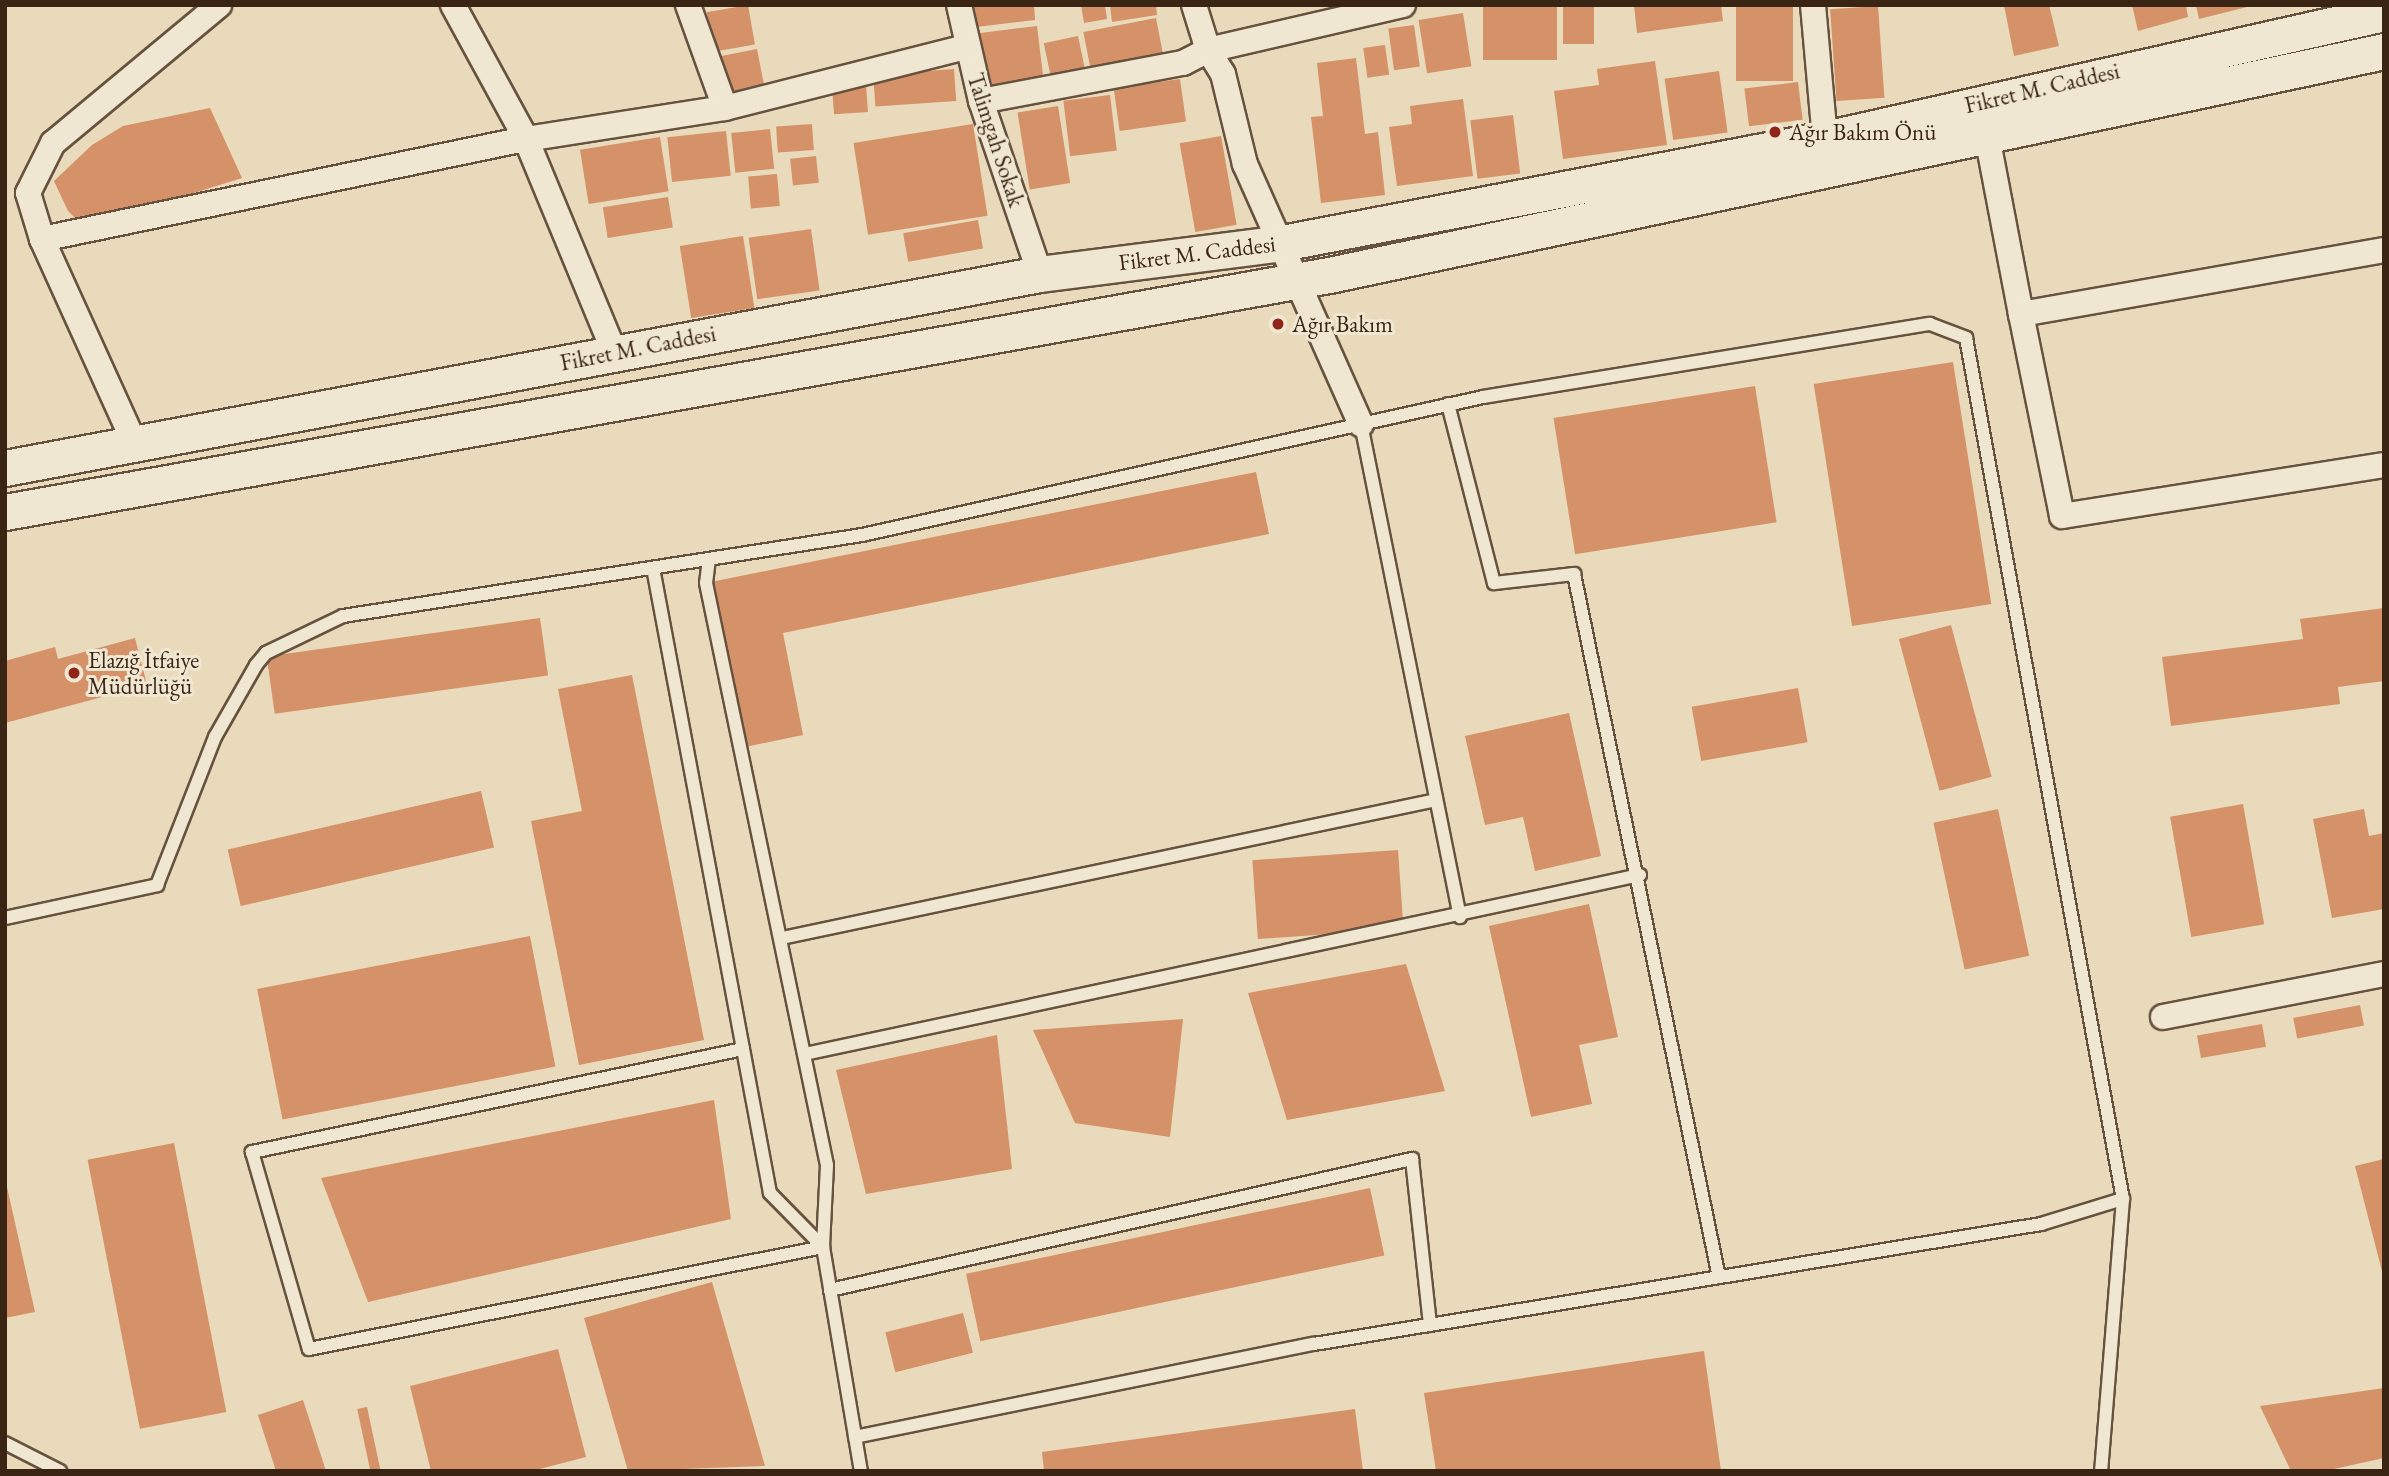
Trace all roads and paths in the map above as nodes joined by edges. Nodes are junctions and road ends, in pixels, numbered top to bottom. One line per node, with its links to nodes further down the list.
1 (219, 5): 17 (street)
2 (453, 5): 15 (street)
3 (688, 5): 13 (street)
4 (959, 5): 9 (street, Talimgah Sokak)
5 (1194, 5): 10 (street)
6 (1403, 5): 10 (street)
7 (1813, 5): 16 (street)
8 (2384, 13): 16 (main road, Fikret M. Caddesi)
9 (966, 47): 12 (street, Talimgah Sokak); 13 (street)
10 (1208, 50): 12 (street); 18 (street)
11 (2384, 51): 14 (main road)
12 (981, 101): 20 (street, Talimgah Sokak)
13 (725, 108): 15 (street)
14 (1987, 136): 21 (main road); 22 (street)
15 (526, 139): 17 (street); 23 (street)
16 (1825, 139): 18 (main road, Fikret M. Caddesi)
17 (42, 239): 26 (street)
18 (1282, 243): 20 (main road, Fikret M. Caddesi); 21 (street)
19 (2384, 250): 22 (street)
20 (1040, 274): 23 (main road, Fikret M. Caddesi)
21 (1299, 281): 25 (street); 29 (main road)
22 (2021, 314): 27 (street)
23 (615, 354): 26 (main road, Fikret M. Caddesi)
24 (1448, 404): 25 (lane); 33 (lane); 41 (lane)
25 (1361, 424): 30 (lane); 32 (lane)
26 (134, 442): 28 (main road, Fikret M. Caddesi)
27 (2384, 466)
28 (5, 468)
29 (5, 512)
30 (709, 559): 31 (lane); 36 (lane)
31 (653, 568): 35 (lane); 39 (lane)
32 (1436, 800): 34 (lane); 36 (lane)
33 (1640, 875): 34 (lane); 43 (lane)
34 (1460, 917): 40 (lane)
35 (5, 918)
36 (782, 938): 40 (lane)
37 (2384, 975): 38 (street)
38 (2163, 1017)
39 (743, 1049): 42 (lane); 42 (lane)
40 (805, 1054): 42 (lane)
41 (2123, 1199): 43 (lane); 50 (lane)
42 (823, 1247): 44 (lane)
43 (1719, 1277): 45 (lane)
44 (830, 1290): 45 (lane); 46 (lane)
45 (1430, 1325): 46 (lane)
46 (855, 1437): 49 (lane)
47 (5, 1443): 48 (lane)
48 (60, 1471)
49 (861, 1471)
50 (2101, 1471)

